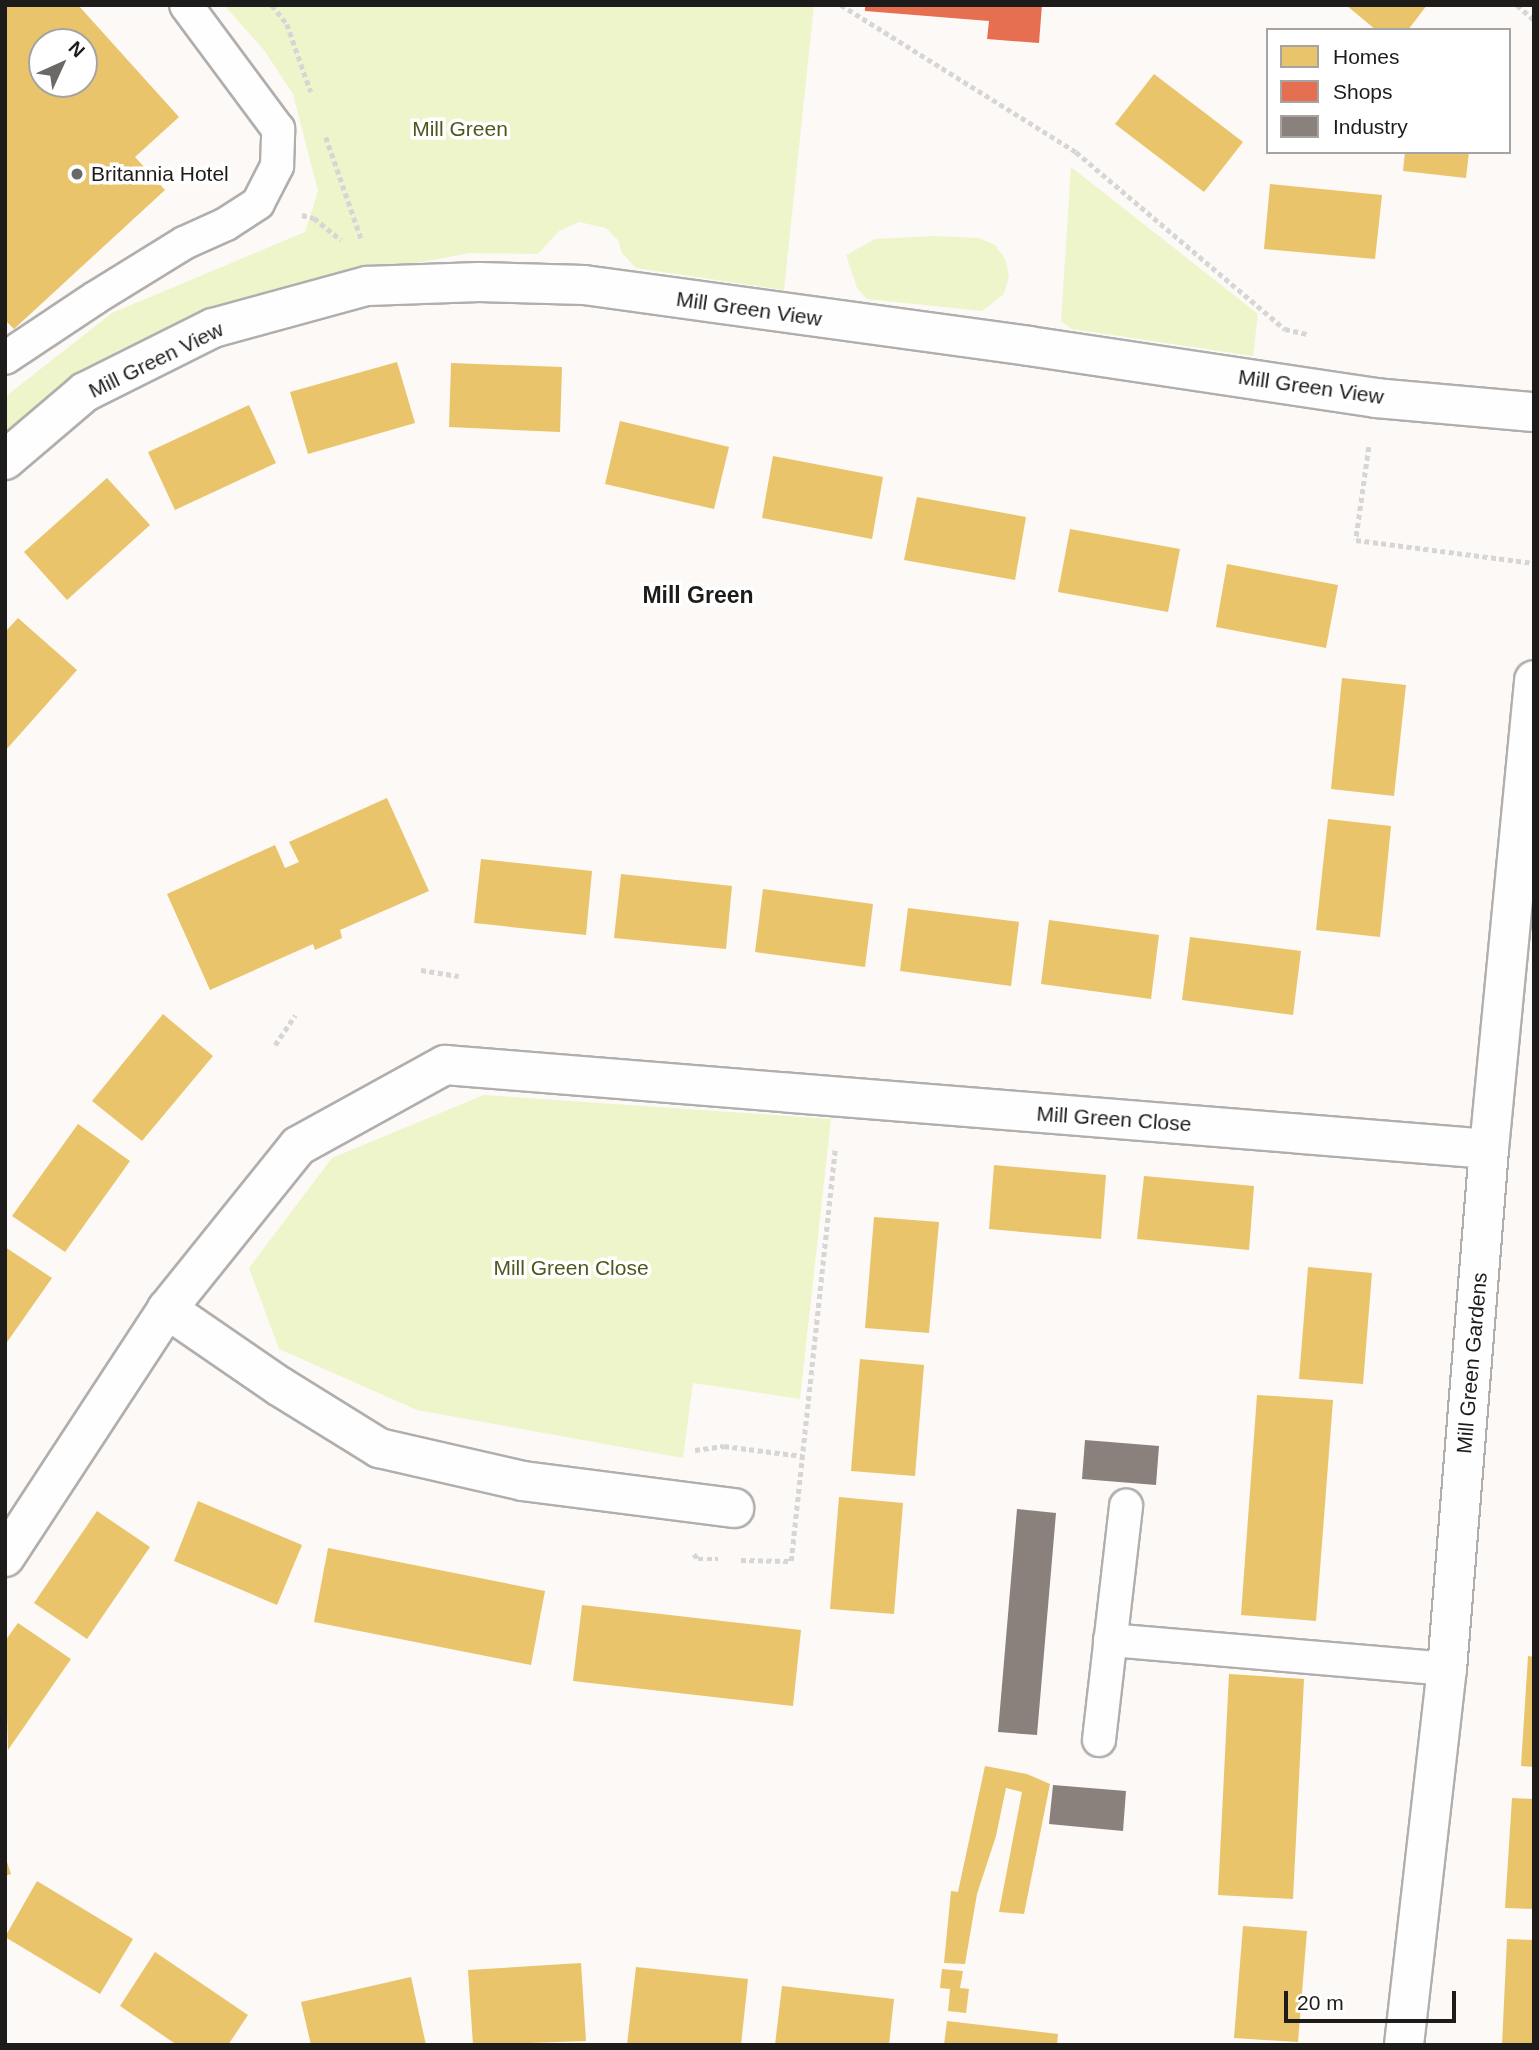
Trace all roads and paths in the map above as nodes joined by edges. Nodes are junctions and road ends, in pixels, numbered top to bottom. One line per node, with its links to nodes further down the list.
1 (186, 5): 5 (lane)
2 (841, 5): 7 (path)
3 (1517, 5): 4 (path)
4 (1534, 20)
5 (258, 203): 6 (path); 8 (lane)
6 (351, 248)
7 (1312, 335)
8 (5, 359)
9 (1376, 398): 10 (street, Mill Green View); 11 (street, Mill Green View); 12 (path)
10 (1534, 412)
11 (5, 460)
12 (1534, 563)
13 (1533, 702): 19 (street, Mill Green Gardens)
14 (421, 970): 15 (path)
15 (458, 976)
16 (295, 1015): 17 (path)
17 (275, 1045)
18 (840, 1098): 19 (street, Mill Green Close); 20 (street, Mill Green Close); 21 (path)
19 (1489, 1149): 29 (street, Mill Green Gardens)
20 (167, 1309): 22 (street); 25 (street, Mill Green Close)
21 (802, 1456): 22 (path); 27 (path)
22 (664, 1499): 24 (street); 26 (path)
23 (1126, 1506): 28 (lane)
24 (734, 1508)
25 (5, 1557)
26 (725, 1560)
27 (738, 1560)
28 (1110, 1640): 29 (lane); 30 (lane)
29 (1447, 1669): 31 (street, Mill Green Gardens)
30 (1099, 1741)
31 (1404, 2045)

